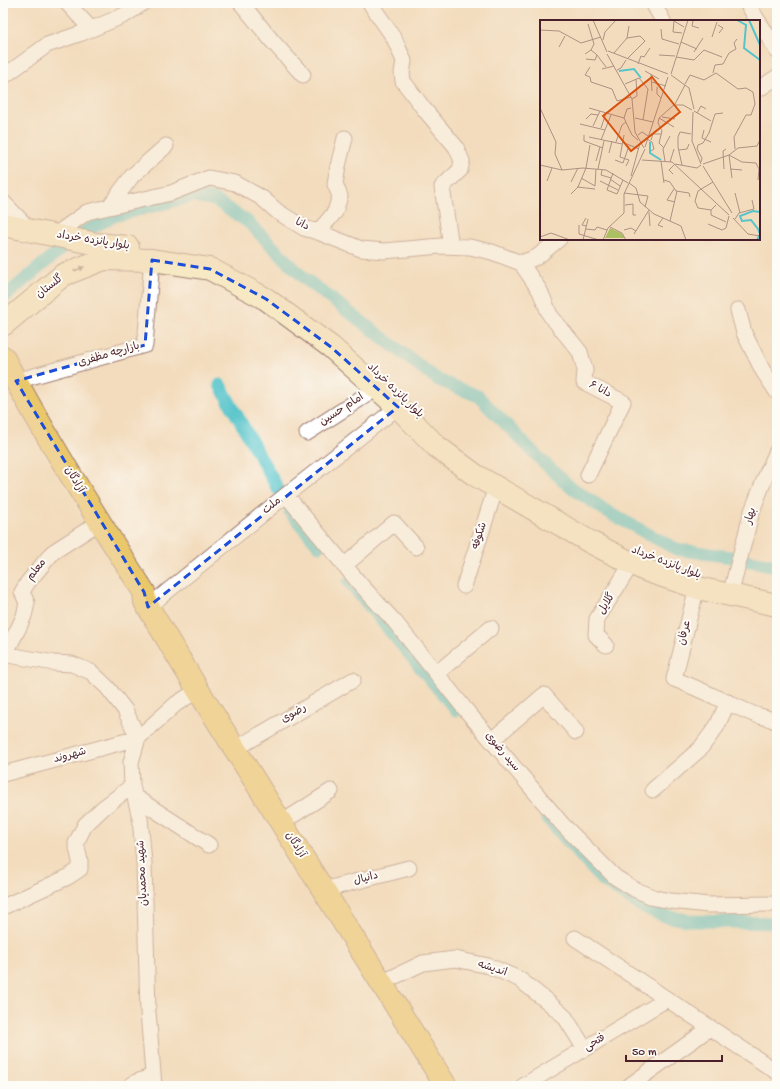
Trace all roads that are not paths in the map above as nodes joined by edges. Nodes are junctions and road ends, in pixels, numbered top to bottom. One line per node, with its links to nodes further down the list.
1 (67, 3): 10 (street)
2 (143, 3): 10 (street)
3 (241, 3): 12 (street)
4 (370, 3): 25 (street)
5 (653, 3): 7 (street)
6 (747, 3): 8 (street)
7 (662, 20)
8 (758, 20)
9 (760, 24): 11 (street)
10 (91, 29): 13 (street)
11 (777, 52)
12 (303, 75)
13 (3, 77)
14 (777, 77): 15 (street)
15 (760, 88)
16 (345, 138): 22 (street)
17 (166, 146): 19 (street)
18 (3, 202): 21 (street)
19 (109, 207): 22 (street, دانا); 23 (street, دانا)
20 (3, 225): 21 (main road, بلوار پانزده خرداد)
21 (30, 230): 23 (main road, بلوار پانزده خرداد)
22 (318, 232): 25 (street, دانا)
23 (55, 235): 35 (main road, بلوار پانزده خرداد)
24 (558, 240): 28 (street)
25 (451, 246): 28 (street, دانا)
26 (104, 259): 27 (main road, بلوار پانزده خرداد); 30 (main road, گلستان, one-way to 26)
27 (152, 260): 32 (street, بازارچه مظفری); 33 (main road, بلوار پانزده خرداد)
28 (521, 263): 38 (street, دانا ۶)
29 (738, 310): 34 (street)
30 (3, 325)
31 (3, 357): 32 (main road, آزادگان)
32 (9, 379): 41 (main road, آزادگان); 49 (main road, آزادگان)
33 (377, 388): 35 (main road, بلوار پانزده خرداد); 36 (street, امام حسین)
34 (777, 392)
35 (401, 403): 39 (main road, بلوار پانزده خرداد); 40 (street, ملت); 45 (main road, بلوار پانزده خرداد)
36 (307, 433)
37 (777, 451): 45 (street, بهار)
38 (588, 475)
39 (496, 487): 43 (main road, بلوار پانزده خرداد); 46 (street, شکوفه)
40 (286, 495): 44 (street, سید رضوی); 49 (street, ملت)
41 (92, 527): 49 (main road, آزادگان); 53 (street, معلم)
42 (416, 547): 44 (street)
43 (632, 563): 47 (main road, بلوار پانزده خرداد); 52 (street, گلایل)
44 (344, 566): 54 (street, سید رضوی)
45 (733, 584): 48 (main road, بلوار پانزده خرداد)
46 (464, 586)
47 (697, 587): 50 (main road, بلوار پانزده خرداد); 57 (street, عرفان)
48 (777, 594)
49 (147, 605): 56 (main road, آزادگان)
50 (777, 605)
51 (491, 628): 54 (street)
52 (606, 644)
53 (4, 654): 60 (street)
54 (437, 673): 61 (street, سید رضوی)
55 (353, 680): 62 (street, رضوی)
56 (198, 690): 60 (street); 62 (main road, آزادگان)
57 (728, 702): 58 (street); 64 (street)
58 (777, 722)
59 (576, 732): 61 (street)
60 (138, 738): 63 (street, شهروند); 65 (street, شهید محمدیان)
61 (492, 740): 71 (street, سید رضوی)
62 (235, 749): 67 (main road, آزادگان)
63 (3, 774)
64 (654, 790)
65 (133, 791): 68 (street); 72 (street); 79 (street, شهید محمدیان)
66 (331, 791): 67 (street)
67 (281, 823): 70 (main road, آزادگان)
68 (209, 845)
69 (409, 868): 70 (street, دانیال)
70 (323, 890): 74 (main road, آزادگان)
71 (777, 904)
72 (3, 907)
73 (575, 938): 75 (street)
74 (381, 983): 77 (street, اندیشه); 81 (main road, آزادگان)
75 (667, 999): 76 (street); 82 (street, فتحی)
76 (710, 1028): 78 (street); 83 (street)
77 (580, 1041)
78 (777, 1072)
79 (154, 1081): 80 (street)
80 (130, 1086)
81 (446, 1086)
82 (523, 1086)
83 (629, 1086)

